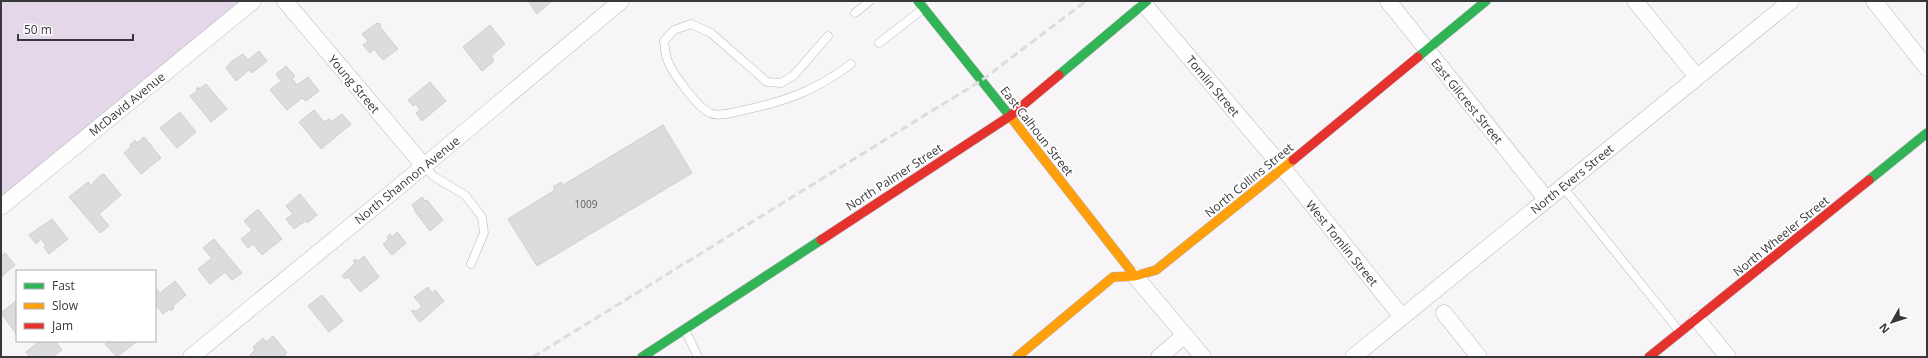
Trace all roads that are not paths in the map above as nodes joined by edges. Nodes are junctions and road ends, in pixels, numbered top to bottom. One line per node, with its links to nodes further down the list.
1 (253, 1): 25 (street, McDavid Avenue)
2 (285, 1): 21 (street, Young Street)
3 (621, 1): 21 (street, North Shannon Avenue)
4 (870, 1): 12 (lane)
5 (1388, 1): 15 (street, East Gilcrest Street)
6 (1486, 1): 15 (street, North Collins Street)
7 (1635, 1): 18 (street)
8 (1791, 1): 18 (street, North Evers Street)
9 (1874, 1): 17 (street)
10 (1145, 2): 19 (street, North Palmer Street); 22 (street, Tomlin Street)
11 (921, 5): 14 (lane); 19 (street, East Calhoun Street)
12 (855, 13)
13 (828, 36): 16 (lane)
14 (879, 43)
15 (1426, 50): 22 (street, North Collins Street); 24 (street, East Gilcrest Street)
16 (851, 64)
17 (1927, 68)
18 (1697, 77): 23 (street, North Evers Street)
19 (1010, 116): 27 (street, East Calhoun Street); 31 (street, North Palmer Street)
20 (1927, 133): 30 (street, North Wheeler Street)
21 (424, 166): 26 (lane); 34 (street, North Shannon Avenue)
22 (1283, 168): 27 (street, North Collins Street); 29 (street, West Tomlin Street)
23 (1563, 186): 24 (street, North Evers Street); 32 (lane)
24 (1547, 200): 29 (street, North Evers Street)
25 (1, 207)
26 (471, 264)
27 (1135, 276): 33 (street); 37 (street, North Collins Street)
28 (1444, 313): 41 (street)
29 (1402, 317): 40 (street, North Evers Street)
30 (1697, 319): 32 (street, North Wheeler Street); 43 (street)
31 (685, 329): 35 (street, North Palmer Street); 36 (lane)
32 (1680, 332): 42 (street, North Wheeler Street)
33 (1185, 335): 38 (street); 39 (street)
34 (191, 357)
35 (642, 357)
36 (698, 357)
37 (1017, 357)
38 (1159, 357)
39 (1203, 357)
40 (1353, 357)
41 (1479, 357)
42 (1649, 357)
43 (1728, 357)

